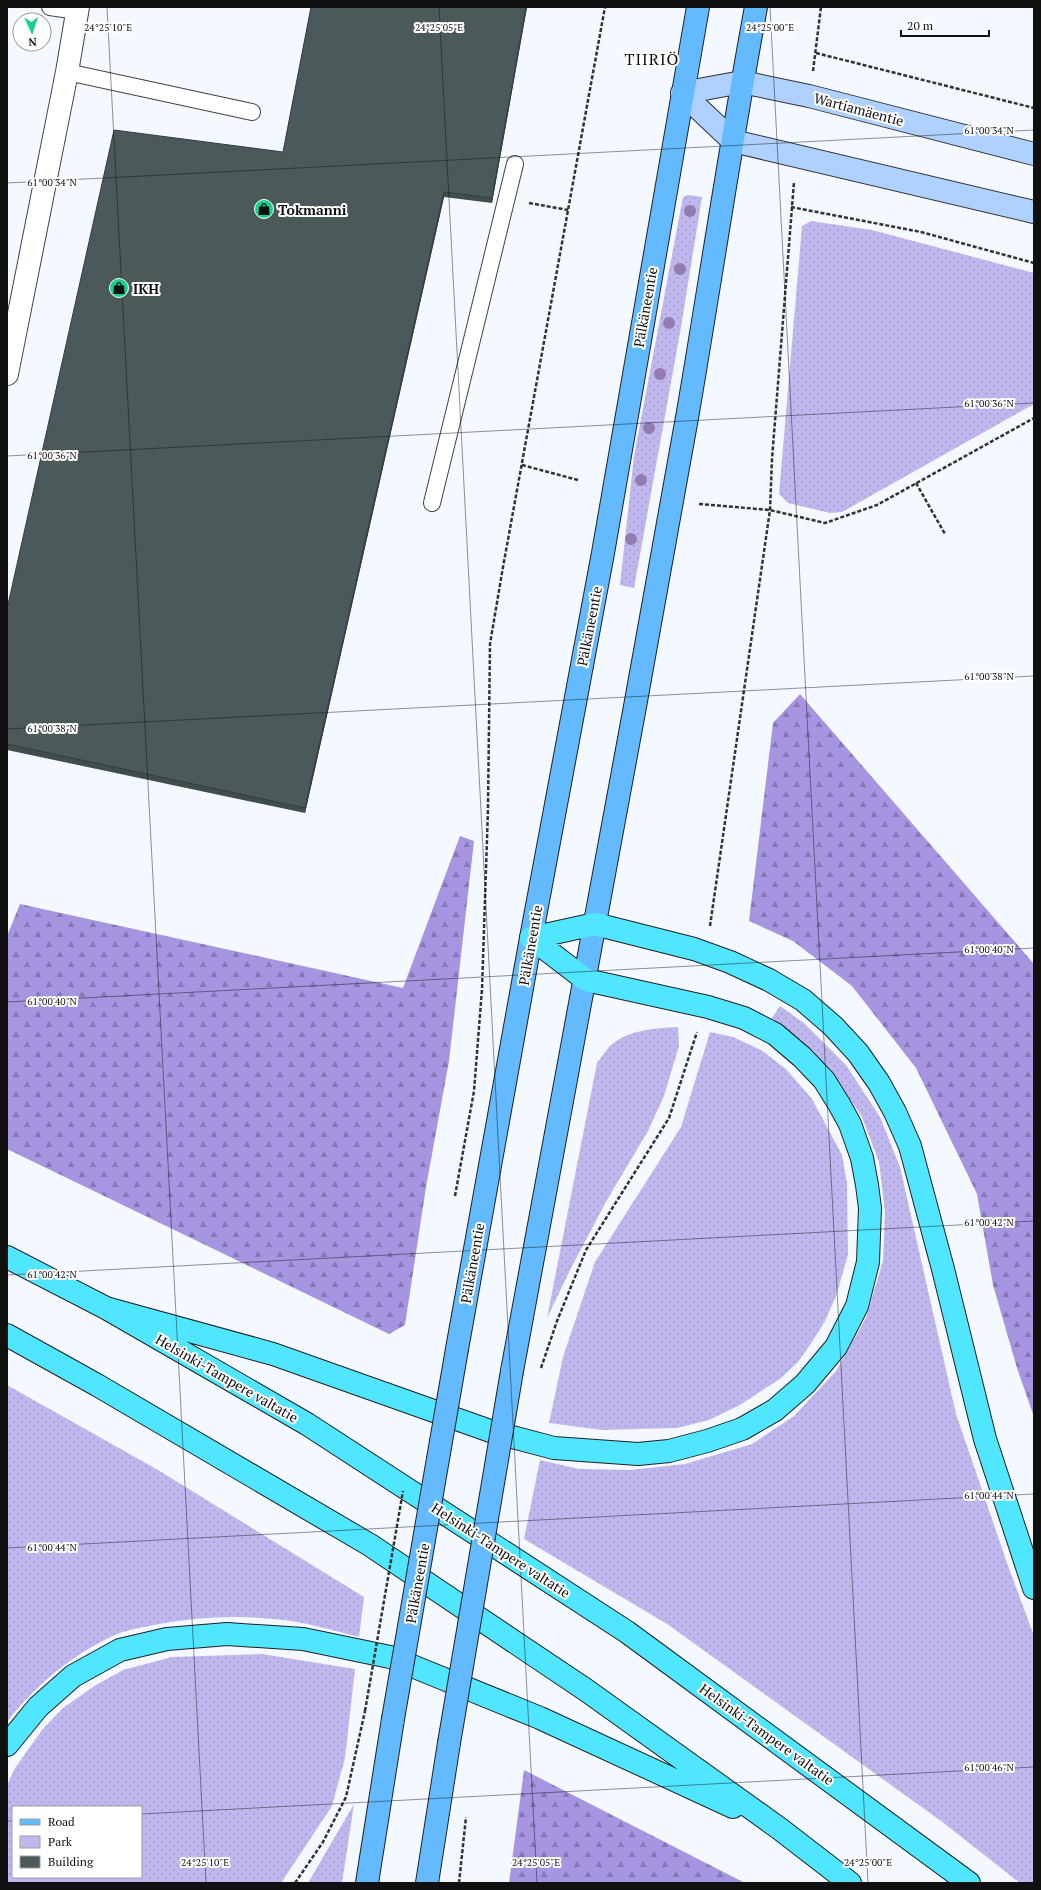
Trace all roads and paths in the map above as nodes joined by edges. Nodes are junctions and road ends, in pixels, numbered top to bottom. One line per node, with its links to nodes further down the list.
1 (50, 7): 6 (lane)
2 (605, 7): 20 (path)
3 (698, 7): 10 (main road, Pälkäneentie)
4 (756, 7): 9 (main road)
5 (821, 7): 7 (path)
6 (78, 9): 8 (street)
7 (816, 53): 11 (path); 12 (path)
8 (67, 72): 13 (lane); 23 (street)
9 (742, 82): 10 (main road, Wartiamäentie); 11 (main road, Wartiamäentie); 14 (main road)
10 (682, 93): 14 (main road); 34 (main road, Pälkäneentie)
11 (810, 96): 15 (main road, Wartiamäentie)
12 (1034, 108)
13 (252, 112)
14 (733, 141): 16 (main road); 32 (main road)
15 (1034, 154)
16 (798, 158): 19 (path); 21 (main road)
17 (515, 164): 18 (lane)
18 (506, 199): 20 (path); 28 (lane)
19 (791, 207): 22 (path); 30 (path)
20 (568, 210): 25 (path)
21 (1034, 212)
22 (1034, 262)
23 (7, 374)
24 (1034, 418): 27 (path)
25 (522, 465): 26 (path); 37 (path)
26 (578, 480)
27 (916, 483): 30 (path); 31 (path)
28 (432, 503)
29 (699, 504): 30 (path)
30 (770, 510): 33 (path)
31 (945, 534)
32 (595, 924): 34 (highway); 35 (main road); 43 (highway)
33 (710, 926)
34 (531, 938): 35 (highway); 47 (main road, Pälkäneentie, bridge)
35 (586, 980): 39 (highway); 48 (main road, bridge)
36 (697, 1030): 41 (path)
37 (455, 1200)
38 (7, 1257): 39 (highway, Helsinki-Tampere valtatie)
39 (106, 1308): 50 (highway, Helsinki-Tampere valtatie)
40 (7, 1335): 45 (highway)
41 (540, 1374)
42 (404, 1490): 46 (path, bridge)
43 (1034, 1588)
44 (7, 1745): 45 (highway)
45 (780, 1829): 49 (highway)
46 (295, 1883)
47 (367, 1883)
48 (427, 1883)
49 (850, 1883)
50 (969, 1883)

